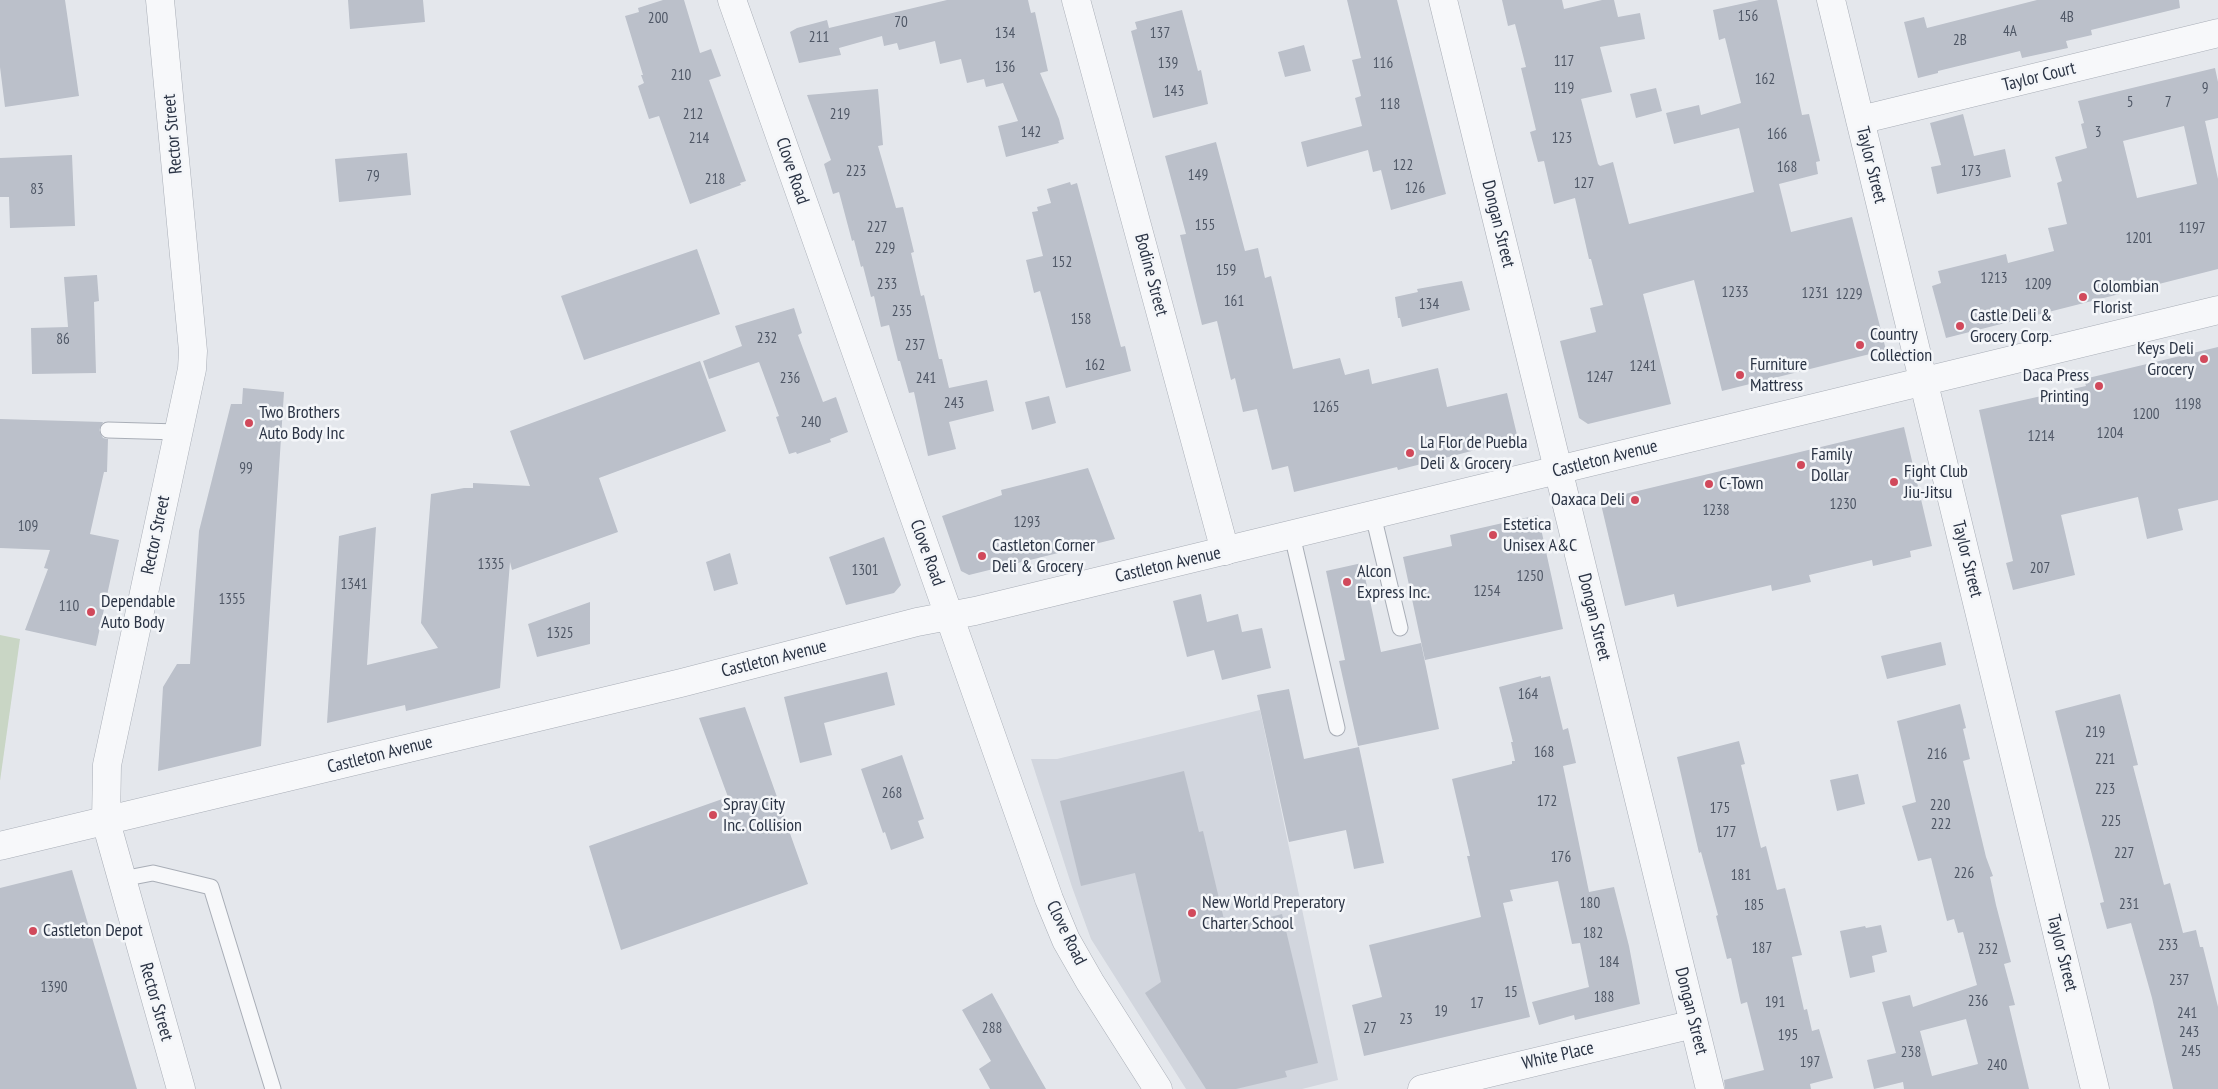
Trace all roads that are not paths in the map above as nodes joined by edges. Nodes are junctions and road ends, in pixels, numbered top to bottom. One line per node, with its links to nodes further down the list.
1 (160, 0): 11 (street, Rector Street)
2 (1076, 0): 15 (street, Bodine Street)
3 (1444, 0): 12 (street, Dongan Street)
4 (1830, 0): 7 (street, Taylor Street)
5 (736, 1): 16 (street, Clove Road)
6 (2218, 34): 7 (street, Taylor Court)
7 (1860, 120): 9 (street, Taylor Street)
8 (2218, 310): 9 (street, Castleton Avenue)
9 (1923, 380): 12 (street, Castleton Avenue); 28 (street, Taylor Street)
10 (108, 430): 11 (lane)
11 (178, 432): 19 (street, Rector Street)
12 (1558, 470): 13 (street, Castleton Avenue); 22 (street, Dongan Street)
13 (1373, 515): 14 (street, Castleton Avenue); 17 (lane)
14 (1292, 535): 15 (street, Castleton Avenue); 18 (lane)
15 (1225, 551): 16 (street, Castleton Avenue)
16 (949, 616): 19 (street, Castleton Avenue); 25 (street, Clove Road)
17 (1400, 628)
18 (1338, 728)
19 (106, 822): 20 (street, Castleton Avenue); 21 (street, Rector Street)
20 (0, 846)
21 (122, 879): 23 (street, Rector Street); 24 (lane)
22 (1694, 1024): 26 (street, White Place); 27 (street, Dongan Street)
23 (180, 1089)
24 (273, 1089)
25 (1158, 1089)
26 (1422, 1089)
27 (1710, 1089)
28 (2095, 1089)

